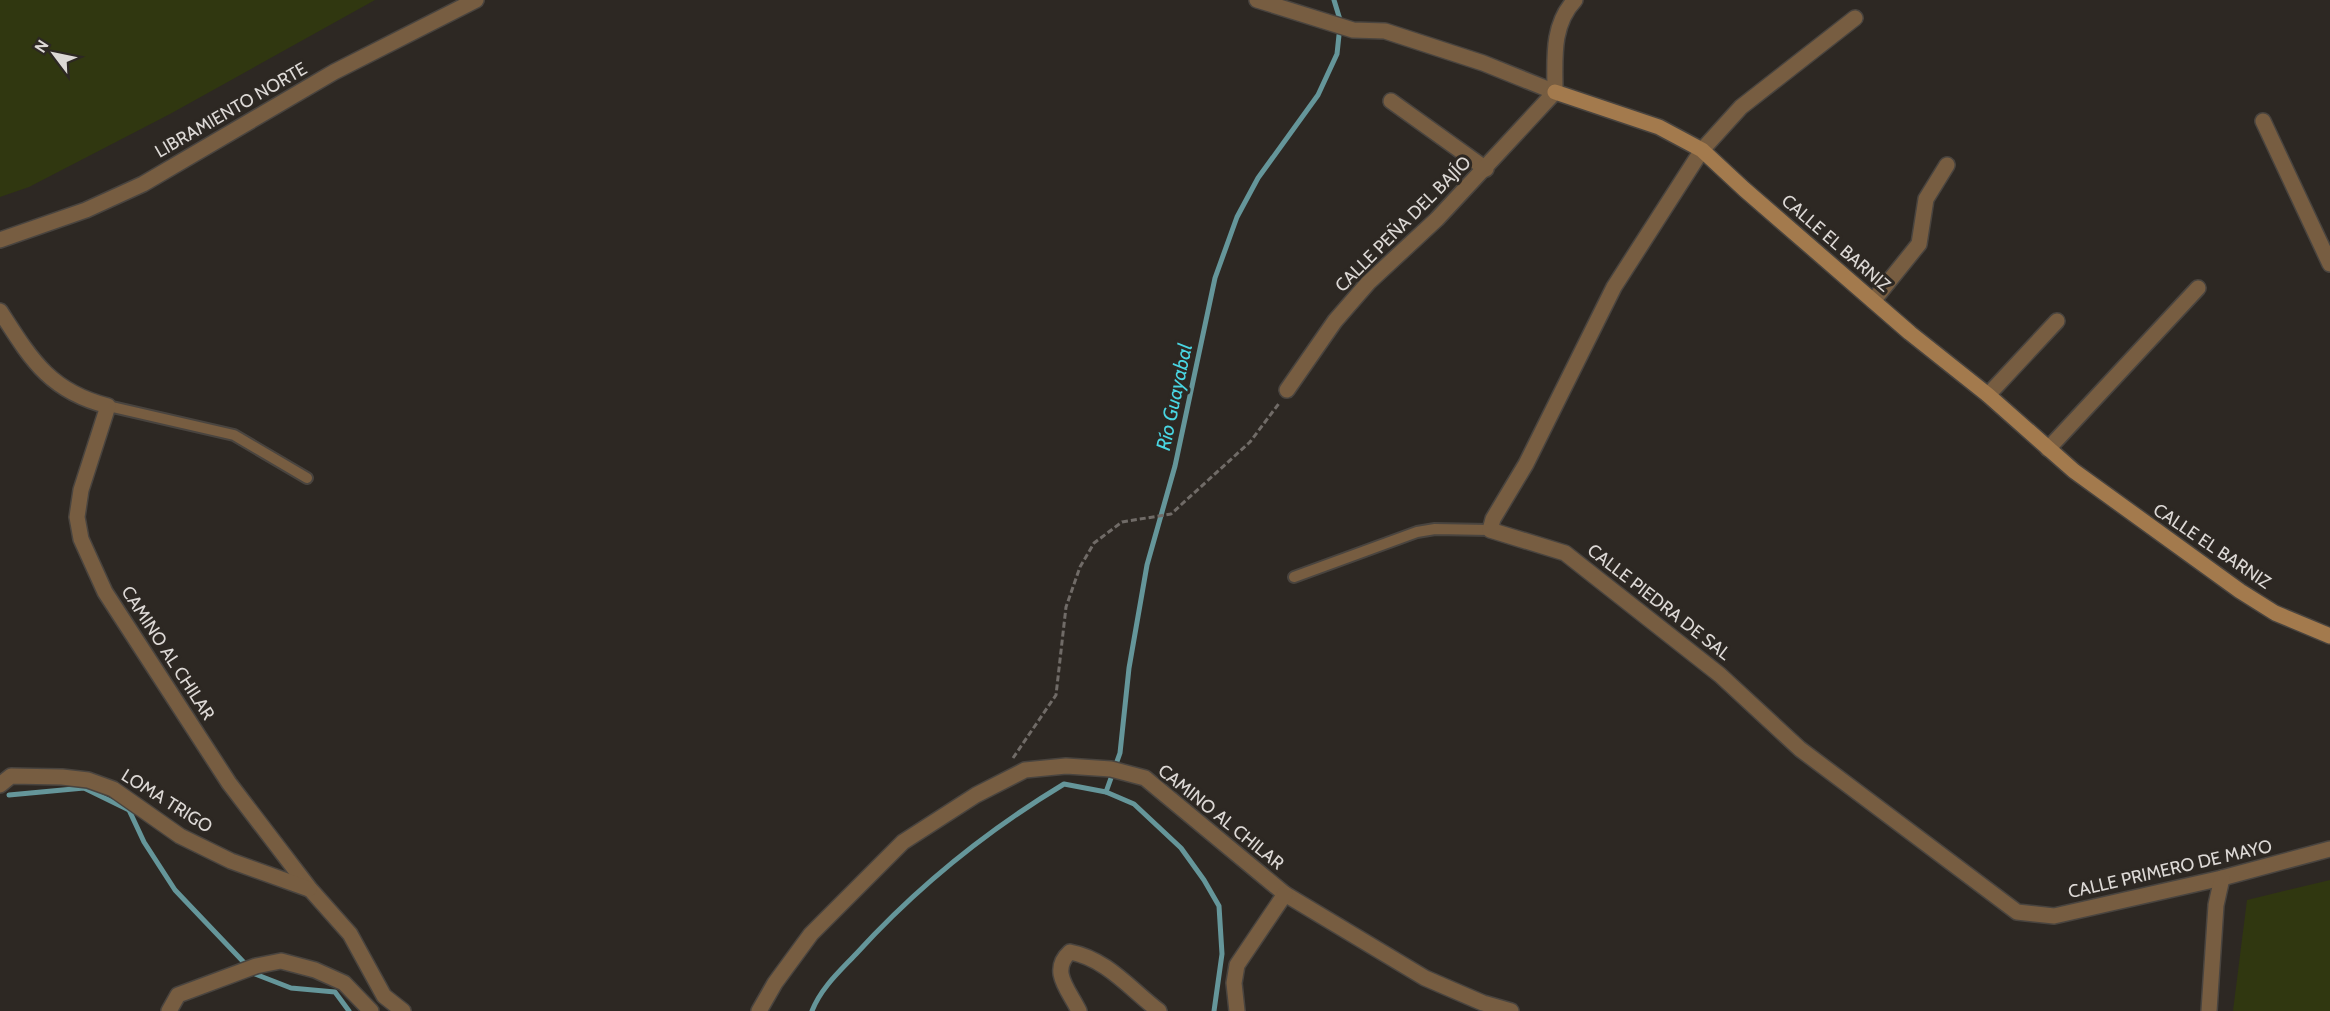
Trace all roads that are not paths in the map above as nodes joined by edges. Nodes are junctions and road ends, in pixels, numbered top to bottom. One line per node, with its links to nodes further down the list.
1 (476, 0): 11 (street, LIBRAMIENTO NORTE)
2 (1257, 0): 5 (street, CALLE EL BARNIZ)
3 (1575, 0): 5 (street)
4 (1856, 18): 8 (street)
5 (1555, 92): 8 (street, CALLE EL BARNIZ); 10 (street, CALLE PEÑA DEL BAJÍO)
6 (1391, 101): 10 (street)
7 (2263, 121): 12 (street)
8 (1702, 150): 14 (street, CALLE EL BARNIZ); 22 (street)
9 (1947, 165): 14 (street)
10 (1486, 169): 17 (street, CALLE PEÑA DEL BAJÍO)
11 (0, 240)
12 (2330, 264)
13 (2198, 288): 20 (street)
14 (1874, 301): 18 (street, CALLE EL BARNIZ)
15 (0, 311): 19 (street)
16 (2057, 321): 18 (street)
17 (1287, 390)
18 (1988, 395): 20 (street, CALLE EL BARNIZ)
19 (108, 406): 21 (lane); 28 (street, CAMINO AL CHILAR)
20 (2048, 449): 24 (street, CALLE EL BARNIZ)
21 (307, 478)
22 (1490, 530): 23 (lane); 30 (street, CALLE PIEDRA DE SAL)
23 (1294, 577)
24 (2330, 636)
25 (0, 785): 28 (street, LOMA TRIGO)
26 (2330, 849): 27 (street, CALLE PRIMERO DE MAYO)
27 (2222, 878): 30 (street, CALLE PRIMERO DE MAYO); 41 (street)
28 (310, 889): 31 (street, CAMINO AL CHILAR)
29 (1285, 894): 36 (street, CAMINO AL CHILAR); 39 (street); 40 (street, CAMINO AL CHILAR)
30 (2018, 912)
31 (384, 996): 34 (street); 35 (street, CAMINO AL CHILAR)
32 (169, 1011): 33 (street)
33 (371, 1011)
34 (390, 1011)
35 (403, 1011)
36 (759, 1011)
37 (1079, 1011): 38 (street)
38 (1159, 1011)
39 (1237, 1011)
40 (1511, 1011)
41 (2209, 1011)

